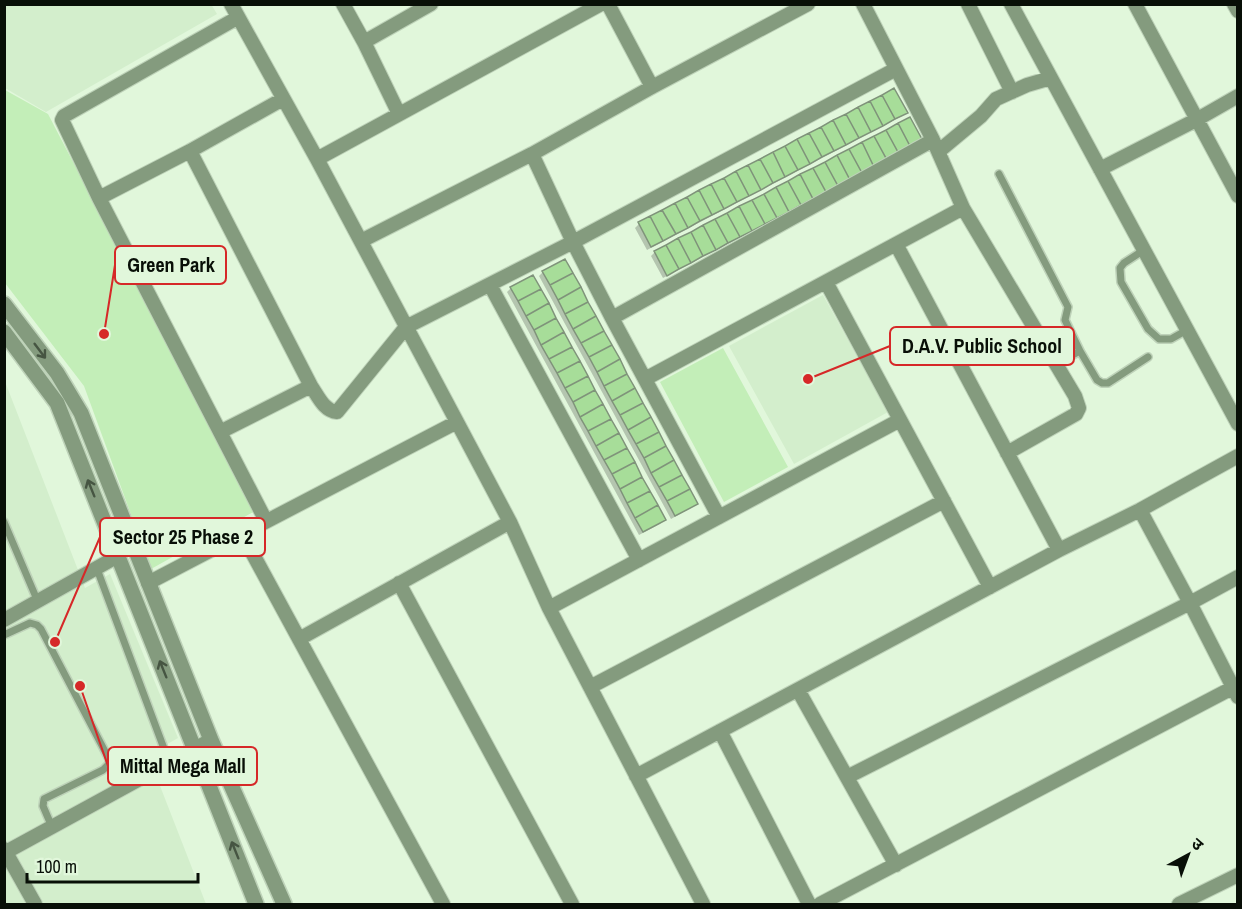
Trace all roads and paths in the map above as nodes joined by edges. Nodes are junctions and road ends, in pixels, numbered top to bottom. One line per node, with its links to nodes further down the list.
1 (231, 4): 11 (street)
2 (343, 4): 12 (street)
3 (431, 4): 12 (street)
4 (601, 4): 19 (street)
5 (608, 4): 15 (street)
6 (808, 4): 15 (street)
7 (863, 4): 13 (street)
8 (968, 4): 16 (street)
9 (1011, 4): 14 (street)
10 (1135, 4): 20 (street)
11 (237, 18): 18 (street); 28 (street)
12 (364, 42): 19 (street)
13 (896, 69): 21 (street); 31 (street)
14 (1051, 78): 16 (street); 25 (street)
15 (652, 87): 23 (street)
16 (1012, 92): 21 (street)
17 (1238, 96): 20 (street)
18 (283, 99): 22 (street); 24 (street)
19 (399, 114): 24 (street)
20 (1196, 120): 25 (street); 27 (street)
21 (936, 146): 29 (street); 37 (street)
22 (190, 151): 28 (street); 45 (street)
23 (532, 154): 30 (street); 31 (street)
24 (317, 159): 30 (street)
25 (1100, 168): 33 (street)
26 (999, 174): 41 (lane)
27 (1238, 196)
28 (99, 198): 49 (street)
29 (963, 208): 32 (street); 43 (street)
30 (361, 241): 38 (street)
31 (573, 242): 35 (street); 37 (street)
32 (896, 244): 34 (street); 50 (street)
33 (1144, 250): 39 (street); 39 (lane)
34 (826, 282): 44 (street); 46 (street)
35 (490, 285): 38 (street); 61 (street)
36 (4, 304): 64 (street, one-way to 64)
37 (612, 318): 44 (street)
38 (406, 327): 45 (street); 47 (street)
39 (1187, 330): 48 (street)
40 (4, 332): 60 (street, one-way to 40)
41 (1080, 351): 42 (lane); 43 (lane)
42 (1148, 357)
43 (1056, 364): 50 (street)
44 (645, 379): 54 (street)
45 (311, 386): 49 (street)
46 (900, 420): 52 (street); 54 (street)
47 (457, 422): 55 (street); 57 (street)
48 (1238, 424)
49 (220, 432): 55 (street)
50 (1007, 453): 59 (street)
51 (1238, 456): 53 (street)
52 (944, 501): 66 (street); 73 (street)
53 (1140, 510): 59 (street); 68 (street)
54 (718, 517): 61 (street)
55 (267, 521): 58 (street)
56 (4, 522): 67 (lane)
57 (510, 522): 65 (street); 69 (street)
58 (242, 534): 64 (street); 72 (street)
59 (1059, 550): 66 (street)
60 (118, 556): 62 (street); 78 (street, one-way to 60)
61 (639, 560): 69 (street)
62 (97, 569): 67 (street); 79 (lane)
63 (1238, 577): 68 (street)
64 (148, 582): 77 (street)
65 (399, 583): 72 (street); 90 (street)
66 (990, 587): 74 (street)
67 (38, 602): 70 (street)
68 (1190, 603): 75 (street); 81 (street)
69 (549, 608): 73 (street)
70 (4, 620)
71 (4, 635): 82 (lane)
72 (299, 639): 89 (street)
73 (590, 687): 80 (street)
74 (798, 690): 76 (street); 81 (street)
75 (1236, 690): 84 (street)
76 (720, 731): 80 (street); 92 (street)
77 (211, 740): 78 (street); 88 (street)
78 (195, 748): 79 (street); 87 (street, one-way to 78)
79 (169, 762): 82 (street)
80 (636, 776): 91 (street)
81 (847, 777): 84 (street)
82 (52, 826): 83 (street)
83 (5, 851): 86 (street)
84 (896, 865): 93 (street)
85 (1238, 875): 94 (street)
86 (35, 904)
87 (256, 904)
88 (284, 904)
89 (443, 904)
90 (572, 904)
91 (703, 904)
92 (809, 904)
93 (820, 904)
94 (1179, 904)

